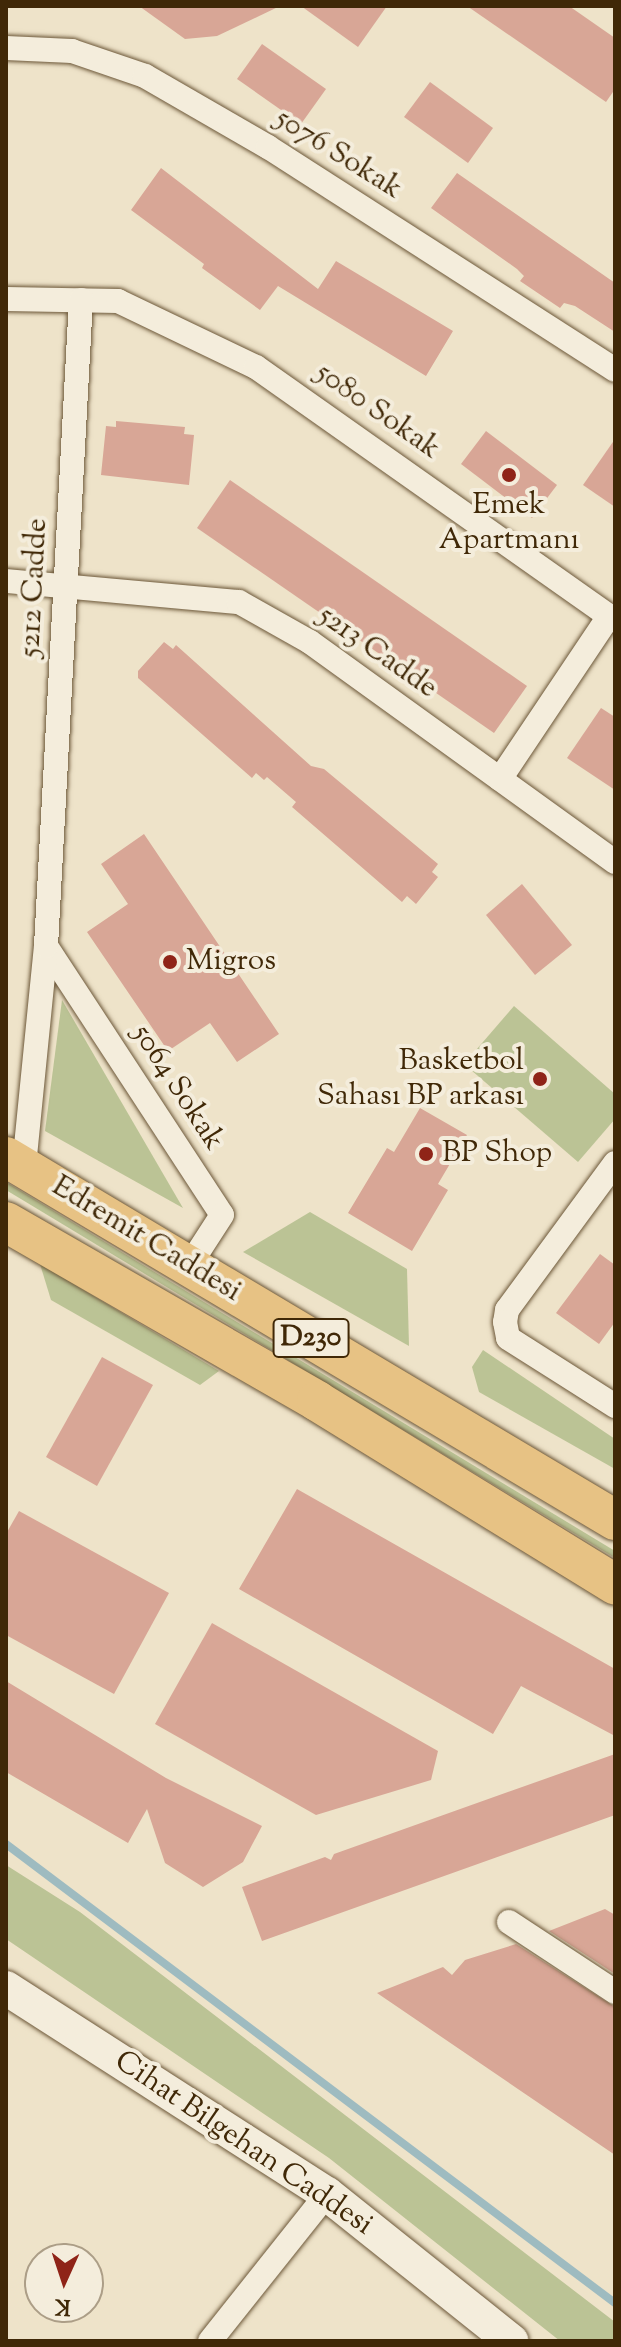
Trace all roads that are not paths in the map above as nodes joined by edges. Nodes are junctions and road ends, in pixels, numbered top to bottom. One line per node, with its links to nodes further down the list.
1 (6, 48): 4 (street, 5076 Sokak)
2 (6, 299): 3 (street, 5080 Sokak)
3 (81, 300): 6 (street, 5212 Cadde); 7 (street, 5080 Sokak)
4 (615, 370)
5 (6, 581): 6 (street, 5213 Cadde)
6 (68, 585): 8 (street, 5213 Cadde); 10 (street, 5212 Cadde)
7 (612, 618): 8 (street)
8 (500, 779): 9 (street, 5213 Cadde)
9 (615, 862)
10 (46, 946): 11 (street, 5212 Cadde); 14 (street, 5064 Sokak)
11 (15, 1162): 14 (highway, Edremit Caddesi / D230)
12 (615, 1163): 15 (street)
13 (6, 1222): 17 (highway, Edremit Caddesi / D230)
14 (189, 1266): 16 (highway, Edremit Caddesi / D230)
15 (615, 1406)
16 (615, 1520)
17 (615, 1584)
18 (509, 1922): 20 (street)
19 (6, 1988): 21 (main road, Cihat Bilgehan Caddesi)
20 (615, 1992)
21 (327, 2194): 22 (street); 23 (main road, Cihat Bilgehan Caddesi)
22 (210, 2341)
23 (511, 2341)

